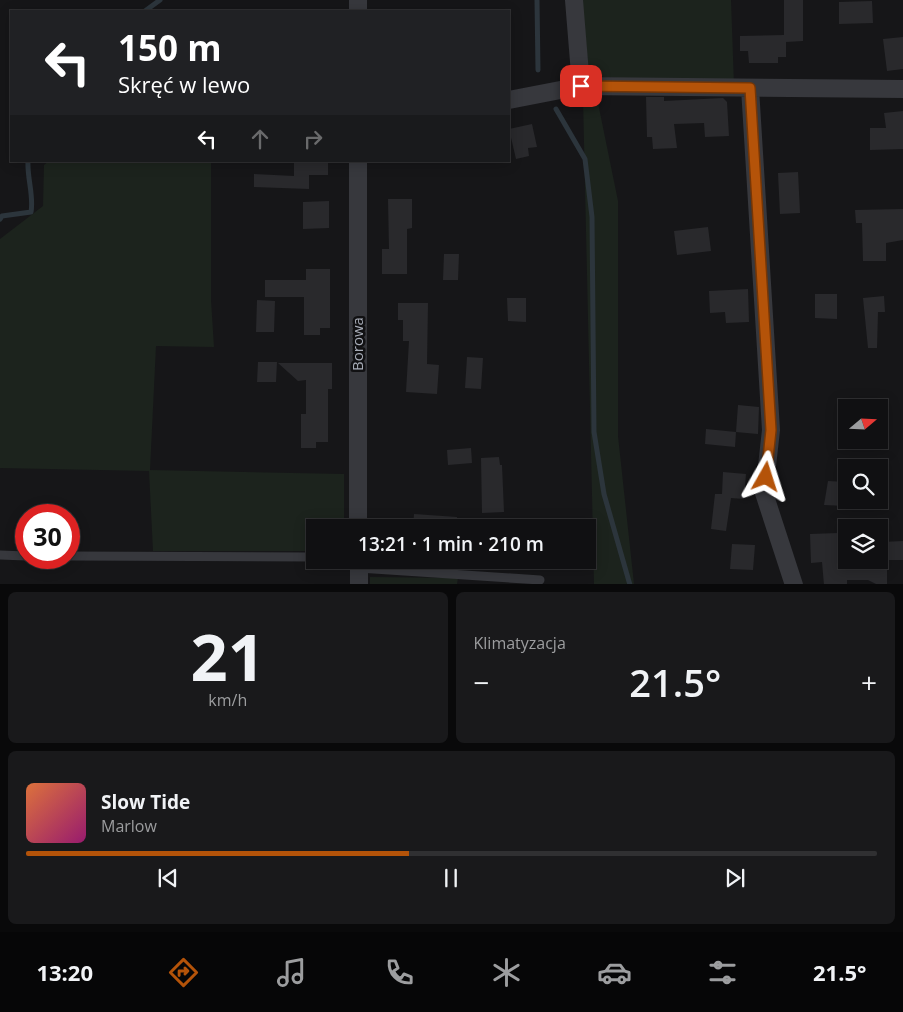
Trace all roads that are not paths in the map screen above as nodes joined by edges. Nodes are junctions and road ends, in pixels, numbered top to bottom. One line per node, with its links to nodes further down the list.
1 (574, 0): 2 (street)
2 (581, 86): 3 (street); 5 (street)
3 (750, 88): 4 (street); 14 (street)
4 (903, 89)
5 (510, 100)
6 (358, 162): 7 (street, Borowa)
7 (358, 519)
8 (0, 555): 9 (lane)
9 (15, 556)
10 (80, 556): 11 (lane)
11 (306, 557)
12 (359, 571): 13 (lane)
13 (540, 580)
14 (794, 584)

